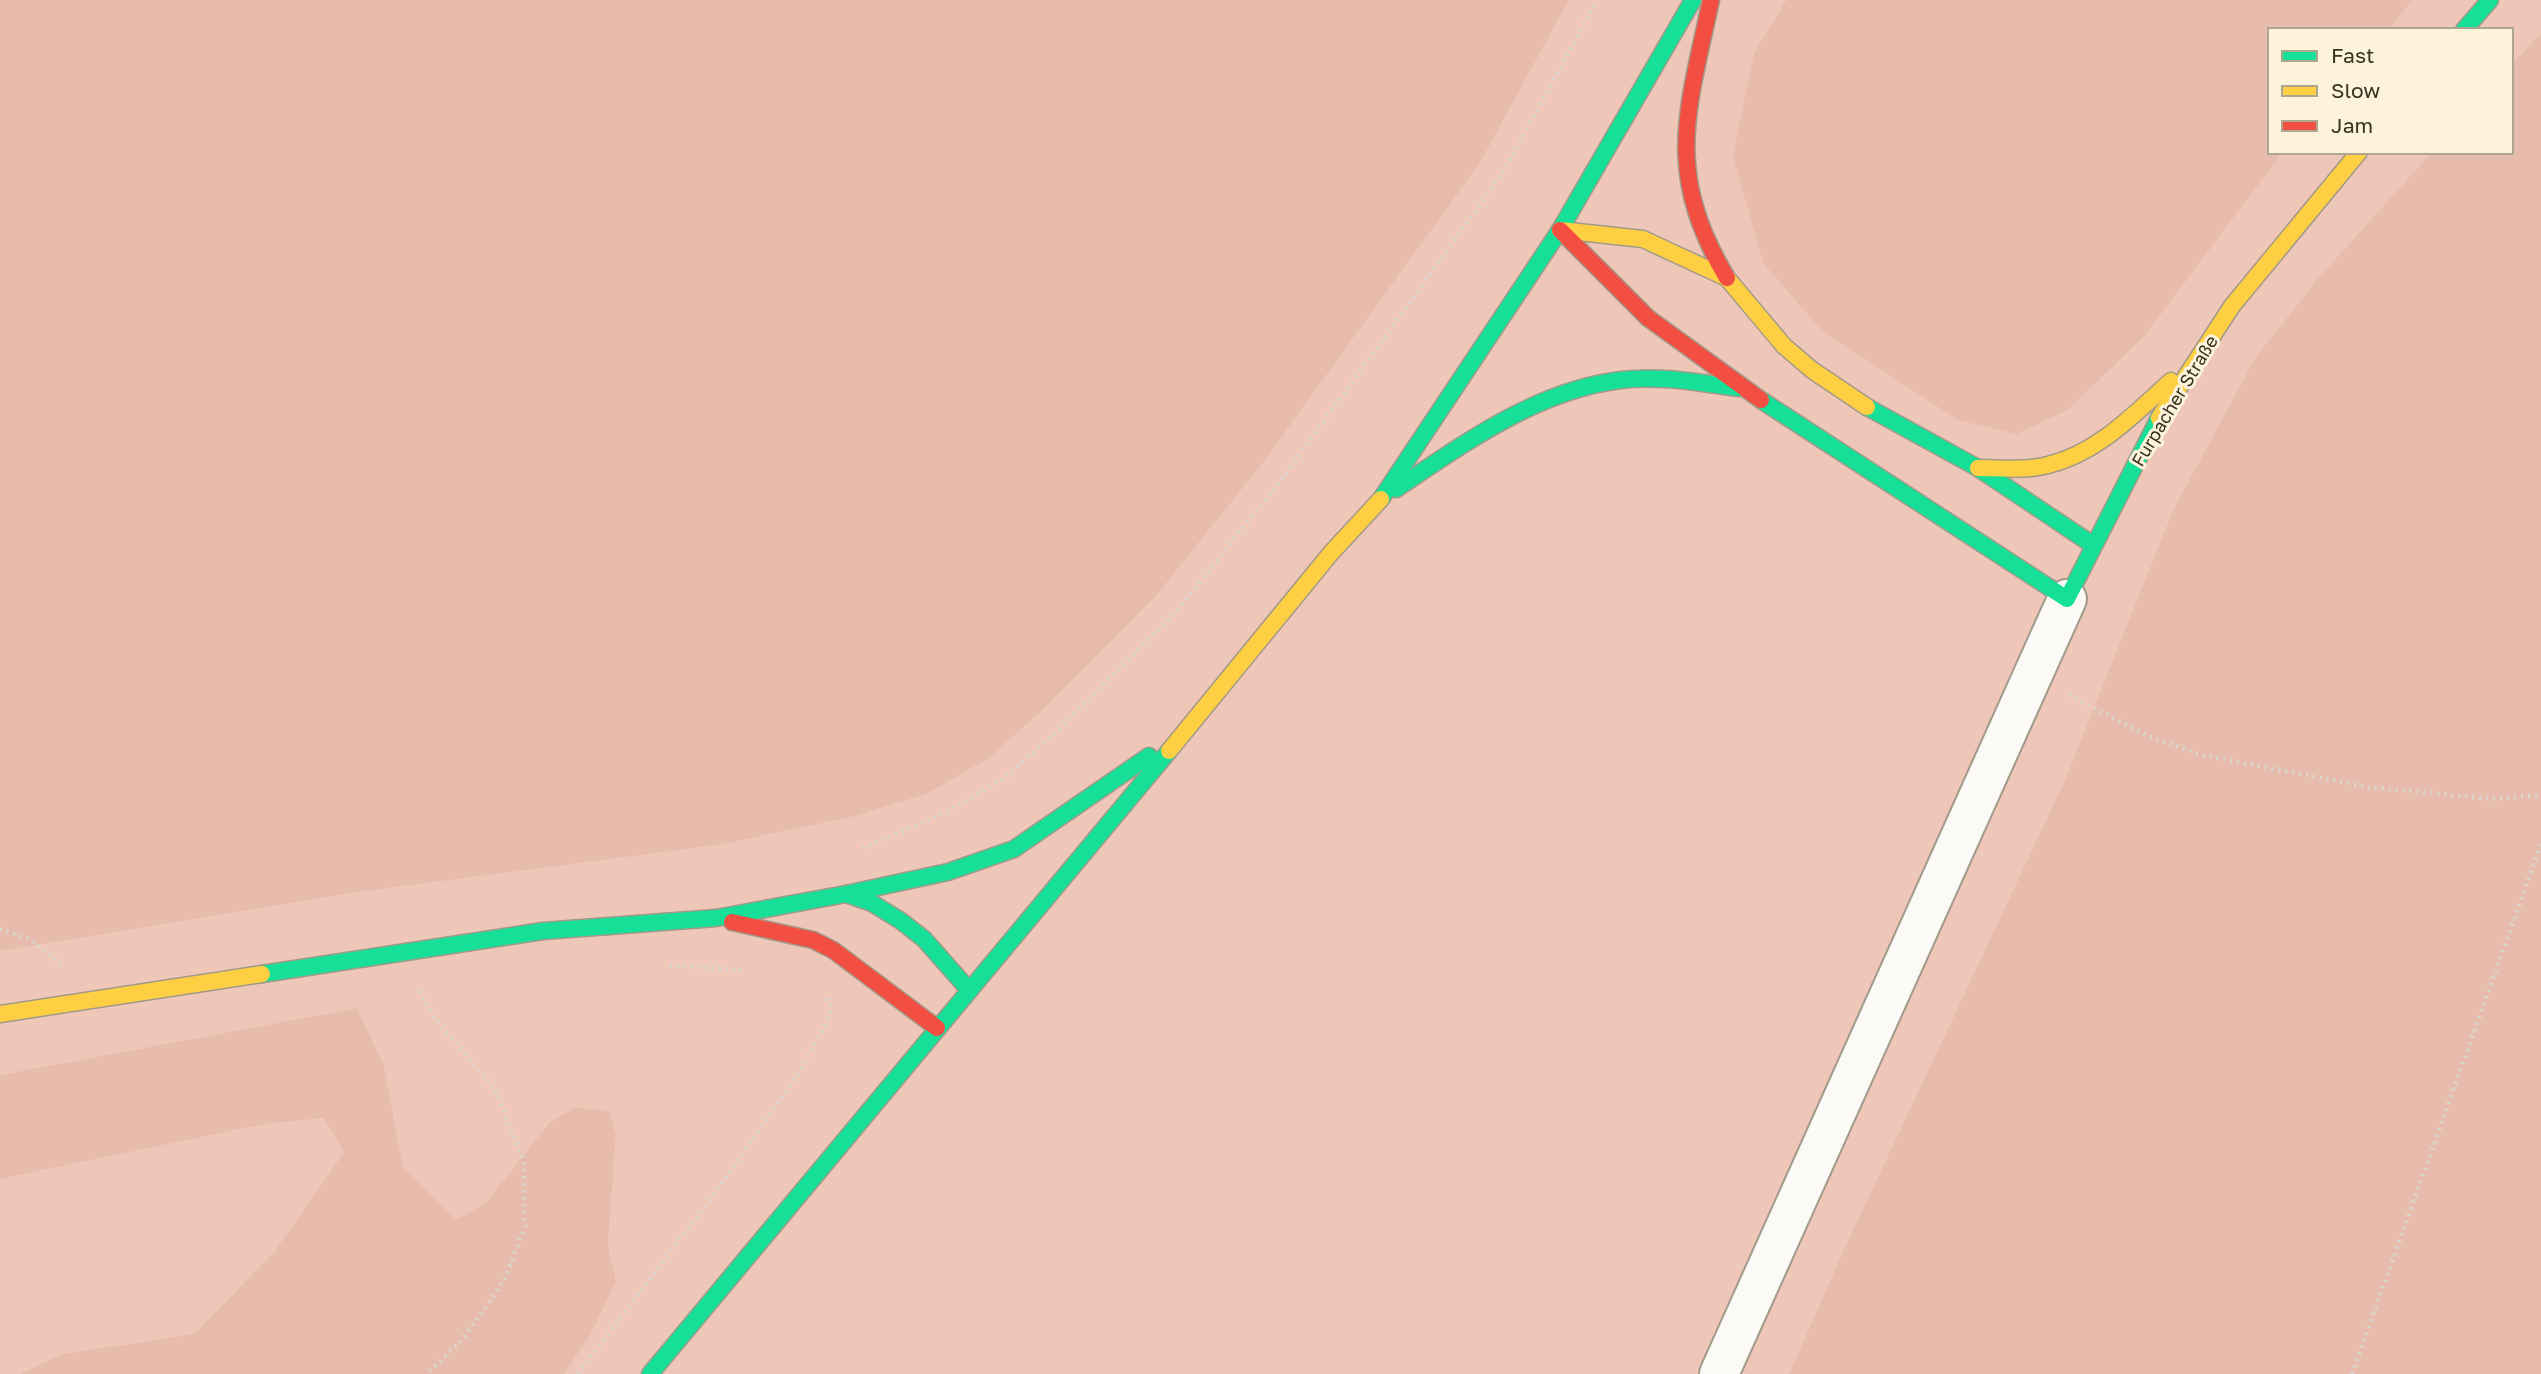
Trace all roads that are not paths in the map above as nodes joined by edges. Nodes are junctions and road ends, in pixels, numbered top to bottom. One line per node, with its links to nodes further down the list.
1 (1693, 0): 6 (main road)
2 (1711, 0): 7 (main road)
3 (2490, 0): 4 (main road)
4 (2466, 28)
5 (2357, 154): 8 (main road, Furpacher Straße)
6 (1560, 230): 7 (main road); 9 (main road); 11 (main road)
7 (1727, 278): 10 (main road)
8 (2194, 361): 10 (main road); 12 (main road, Furpacher Straße)
9 (1744, 389): 11 (main road); 13 (main road)
10 (1978, 468): 12 (main road)
11 (1380, 499): 14 (main road)
12 (2093, 545): 13 (main road, Furpacher Straße)
13 (2067, 599): 21 (street)
14 (1186, 732): 15 (main road); 17 (main road)
15 (846, 894): 16 (main road); 17 (main road)
16 (716, 918): 18 (main road); 19 (main road)
17 (969, 990): 19 (main road)
18 (0, 1014)
19 (937, 1028): 20 (main road)
20 (650, 1374)
21 (1719, 1374)

